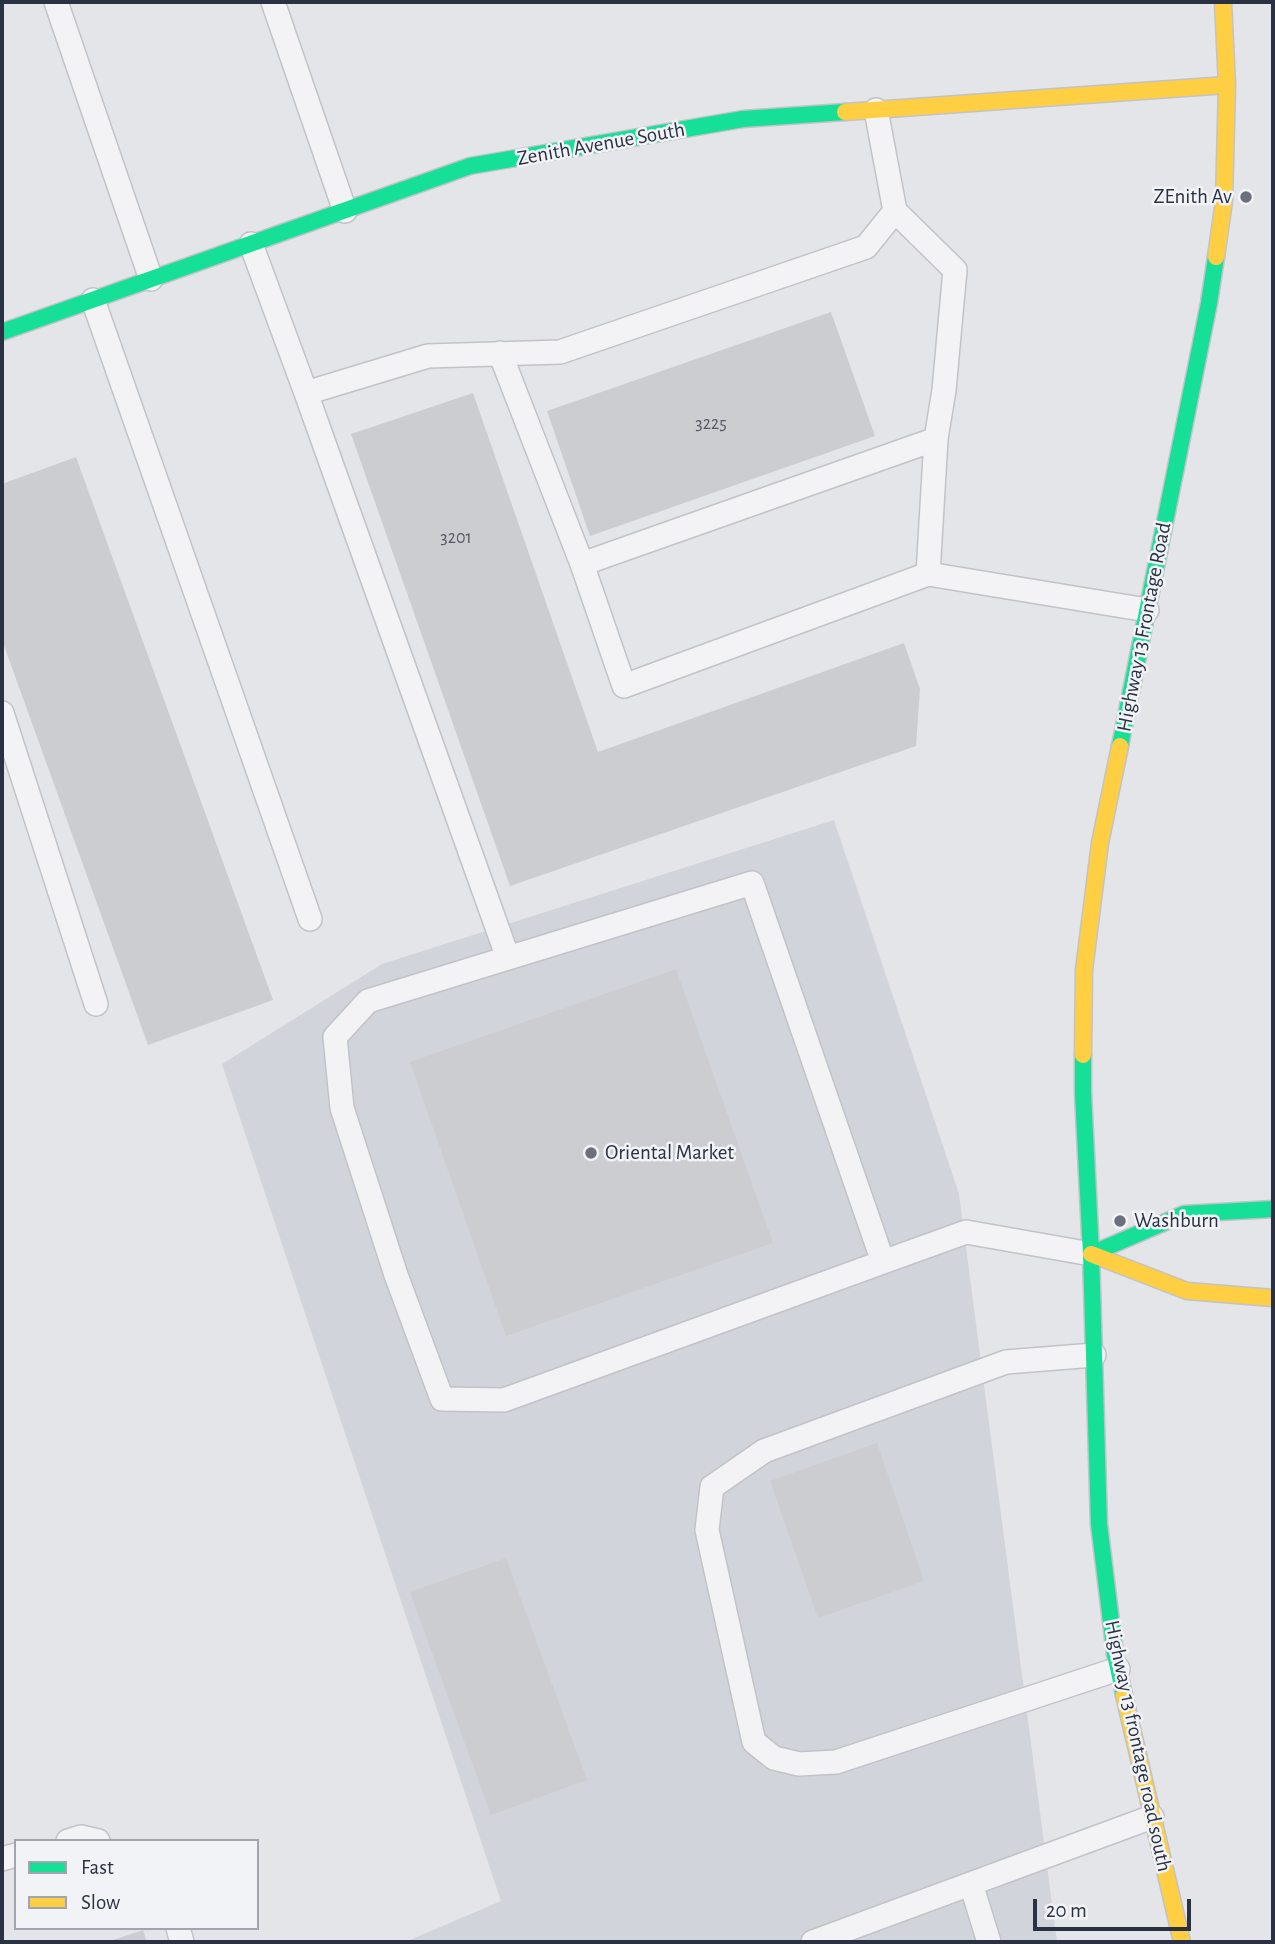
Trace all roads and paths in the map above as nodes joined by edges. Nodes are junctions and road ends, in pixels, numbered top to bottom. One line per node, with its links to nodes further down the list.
1 (56, 2): 9 (lane)
2 (273, 2): 6 (lane)
3 (1223, 2): 4 (street, Highway 13 Frontage Road)
4 (1227, 85): 5 (street, Zenith Avenue South); 17 (street, Highway 13 Frontage Road)
5 (876, 110): 6 (street, Zenith Avenue South); 7 (lane)
6 (345, 211): 8 (street, Zenith Avenue South)
7 (895, 211): 12 (lane); 14 (lane)
8 (251, 244): 9 (street, Zenith Avenue South); 13 (lane)
9 (150, 279): 10 (street, Zenith Avenue South)
10 (93, 300): 11 (street, Zenith Avenue South); 19 (lane)
11 (2, 332)
12 (500, 353): 13 (lane); 15 (lane)
13 (306, 393): 20 (lane)
14 (936, 439): 15 (lane); 16 (lane)
15 (582, 564): 16 (lane)
16 (928, 574): 17 (lane)
17 (1147, 610): 23 (street, Highway 13 Frontage Road)
18 (2, 713): 21 (lane)
19 (310, 919)
20 (508, 958): 24 (lane); 24 (lane)
21 (96, 1004)
22 (1273, 1209): 23 (street)
23 (1091, 1254): 24 (lane); 25 (street); 26 (street, Highway 13 frontage road south)
24 (883, 1262)
25 (1273, 1298)
26 (1094, 1355): 27 (street, Highway 13 frontage road south); 27 (lane)
27 (1118, 1669): 28 (street, Highway 13 frontage road south)
28 (1152, 1817): 29 (lane); 32 (street, Highway 13 frontage road south)
29 (971, 1884): 30 (lane); 31 (lane)
30 (813, 1942)
31 (989, 1942)
32 (1182, 1942)

